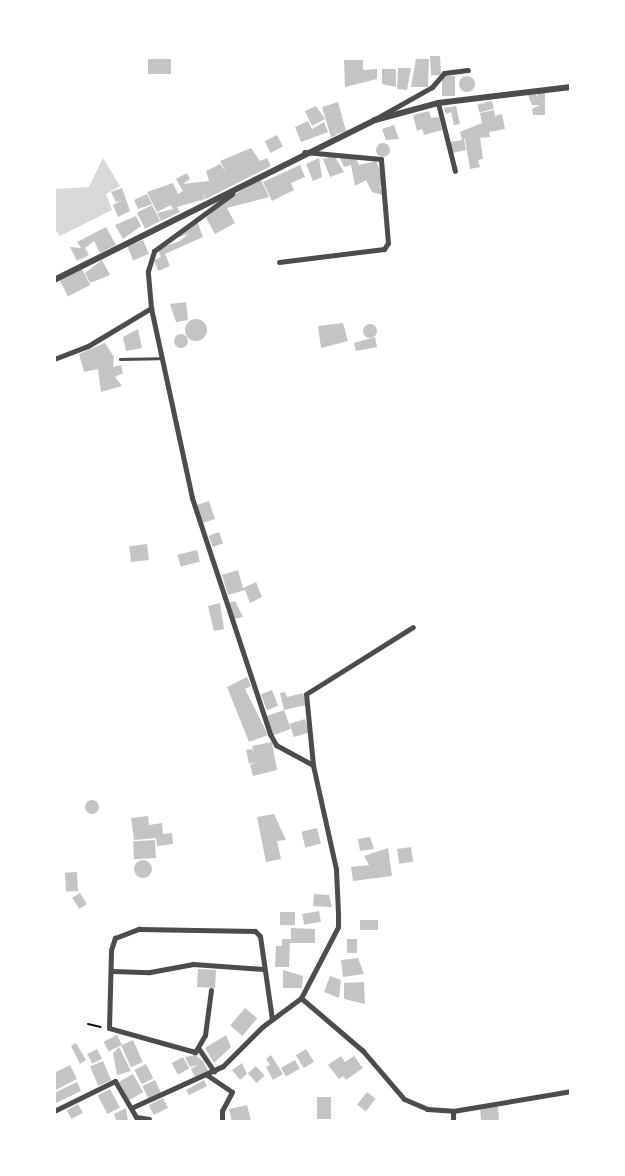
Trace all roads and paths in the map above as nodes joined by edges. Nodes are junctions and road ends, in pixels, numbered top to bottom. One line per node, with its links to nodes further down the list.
1 (468, 70): 4 (street)
2 (571, 86): 3 (street)
3 (438, 103): 4 (street); 6 (street)
4 (375, 120): 5 (street)
5 (304, 152): 7 (street); 8 (street)
6 (455, 171)
7 (248, 182): 9 (street); 10 (street)
8 (279, 262)
9 (54, 280)
10 (151, 308): 11 (street); 12 (street)
11 (159, 358): 13 (lane); 15 (street)
12 (54, 359)
13 (120, 359)
14 (412, 627): 15 (street)
15 (313, 765): 19 (street)
16 (263, 970): 17 (street); 17 (street); 20 (street)
17 (112, 971): 22 (street)
18 (211, 990): 23 (street)
19 (301, 998): 20 (street); 28 (street)
20 (272, 1019): 24 (street)
21 (88, 1024): 22 (path)
22 (109, 1028): 23 (street)
23 (199, 1049): 24 (street)
24 (211, 1073): 26 (street); 31 (street)
25 (571, 1091): 28 (street)
26 (131, 1108): 27 (street); 29 (street)
27 (54, 1111)
28 (453, 1111): 32 (street)
29 (135, 1119): 30 (street)
30 (149, 1119)
31 (222, 1122)
32 (453, 1122)

